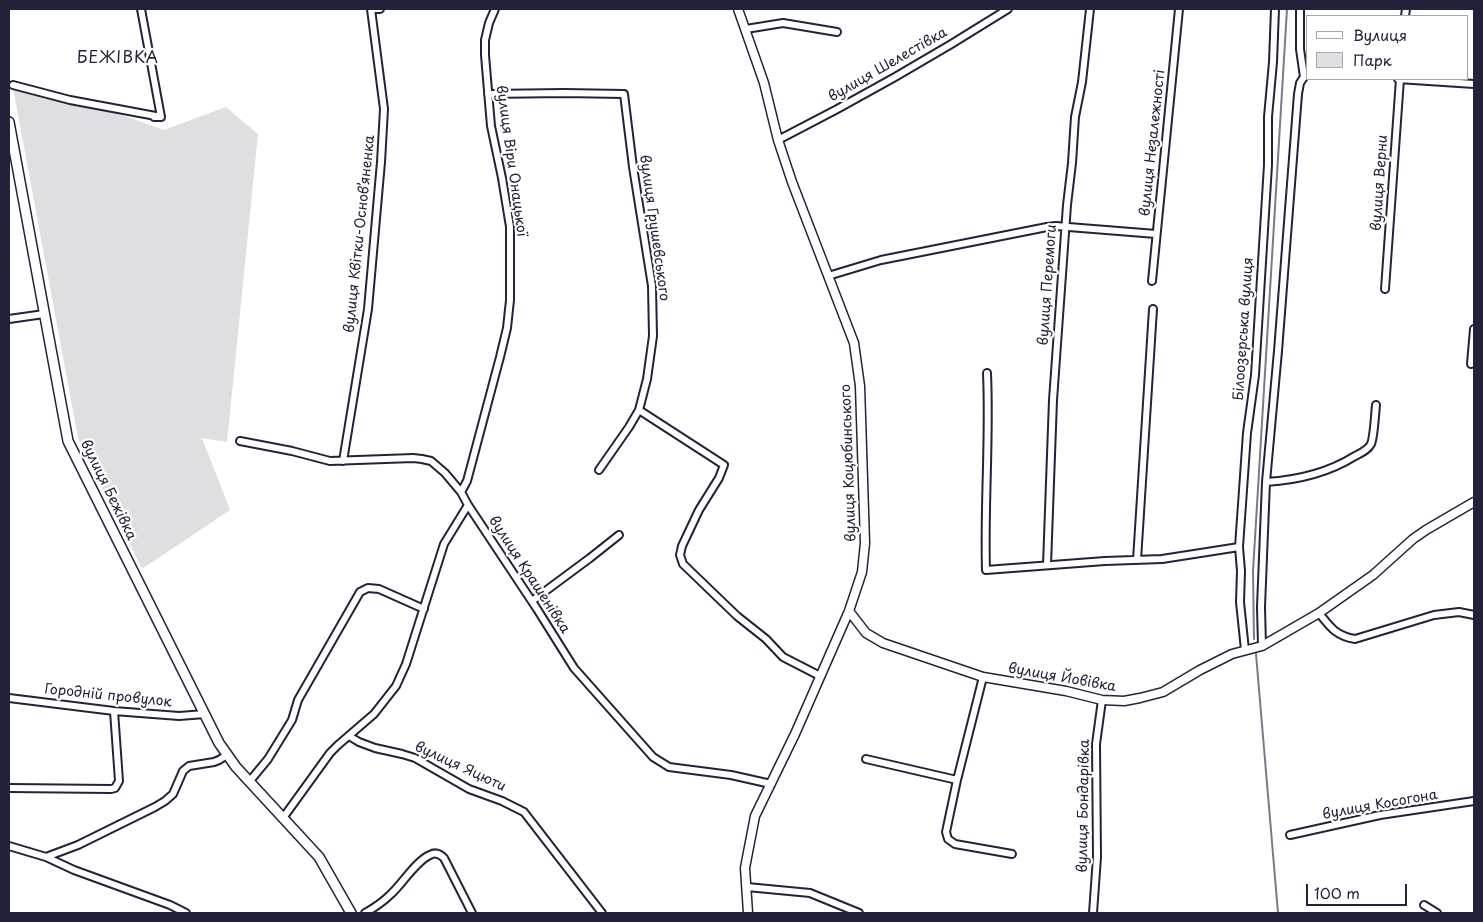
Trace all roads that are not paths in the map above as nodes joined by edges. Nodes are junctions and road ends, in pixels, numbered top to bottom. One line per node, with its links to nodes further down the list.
1 (141, 9): 18 (street)
2 (371, 9): 3 (street); 36 (street, вулиця Квітки-Основʼяненка)
3 (380, 9)
4 (487, 9): 11 (street)
5 (738, 9): 12 (street, вулиця Коцюбинського)
6 (1008, 9): 21 (street, вулиця Шелестівка)
7 (1090, 9): 22 (street, вулиця Перемоги)
8 (1179, 9): 23 (street, вулиця Незалежності)
9 (1275, 9): 43 (street, Білоозерська вулиця)
10 (1300, 9): 14 (street)
11 (494, 10): 19 (street, вулиця Віри Онацької)
12 (746, 29): 13 (street); 21 (street, вулиця Коцюбинського)
13 (837, 32)
14 (1305, 76): 38 (street)
15 (1399, 80): 26 (street, вулиця Верни)
16 (1414, 80): 17 (street)
17 (1474, 84)
18 (13, 85)
19 (488, 94): 34 (street, вулиця Грушевського); 39 (street, вулиця Віри Онацької)
20 (9, 122): 28 (main road, вулиця Бежівка)
21 (778, 140): 24 (street, вулиця Коцюбинського)
22 (1065, 227): 23 (street); 24 (street); 45 (street, вулиця Перемоги)
23 (1156, 234): 25 (street, вулиця Незалежності)
24 (828, 276): 48 (street, вулиця Коцюбинського)
25 (1152, 281)
26 (1385, 290)
27 (1153, 309): 44 (street)
28 (44, 314): 29 (street); 58 (main road, вулиця Бежівка)
29 (9, 319)
30 (1474, 329): 31 (street)
31 (1471, 364)
32 (987, 373): 45 (street)
33 (1376, 406): 38 (street)
34 (639, 410): 37 (street); 53 (street)
35 (240, 441): 36 (street, вулиця Крашенівка)
36 (343, 461): 39 (street, вулиця Крашенівка)
37 (600, 470)
38 (1266, 482): 51 (street)
39 (461, 492): 41 (street, вулиця Крашенівка)
40 (1474, 502): 49 (street, вулиця Йовівка)
41 (468, 505): 46 (street, вулиця Крашенівка); 47 (street)
42 (619, 535): 46 (street)
43 (1239, 547): 44 (street); 52 (street, Білоозерська вулиця)
44 (1137, 560): 45 (street)
45 (1047, 565)
46 (532, 601): 64 (street, вулиця Крашенівка)
47 (424, 609): 59 (street); 63 (street)
48 (849, 611): 53 (street, вулиця Коцюбинського); 54 (street, вулиця Йовівка)
49 (1319, 613): 50 (street); 51 (street, вулиця Йовівка)
50 (1474, 615)
51 (1262, 646): 52 (street, вулиця Йовівка)
52 (1245, 650): 56 (street, вулиця Йовівка)
53 (820, 676): 64 (street, вулиця Коцюбинського)
54 (983, 677): 56 (street, вулиця Йовівка); 62 (street)
55 (9, 698): 57 (street, Городній провулок)
56 (1102, 700): 81 (street, вулиця Бондарівка)
57 (114, 711): 58 (street, Городній провулок); 65 (street)
58 (205, 714): 60 (main road, вулиця Бежівка)
59 (348, 736): 67 (street); 78 (street, вулиця Яцюти)
60 (227, 755): 63 (main road, вулиця Бежівка); 71 (street)
61 (866, 759): 62 (street)
62 (957, 780): 70 (street)
63 (249, 782): 67 (main road, вулиця Бежівка)
64 (771, 784): 72 (street, вулиця Коцюбинського)
65 (9, 788)
66 (1474, 801): 68 (street, вулиця Косогона)
67 (283, 818): 75 (main road, вулиця Бежівка)
68 (1290, 835)
69 (9, 846): 71 (street)
70 (1012, 854)
71 (46, 857): 74 (street)
72 (747, 887): 79 (street, вулиця Коцюбинського); 80 (street)
73 (1424, 905): 82 (street)
74 (186, 913)
75 (351, 913)
76 (365, 913): 77 (street)
77 (472, 913)
78 (602, 913)
79 (748, 913)
80 (858, 913)
81 (1092, 913)
82 (1437, 913)

